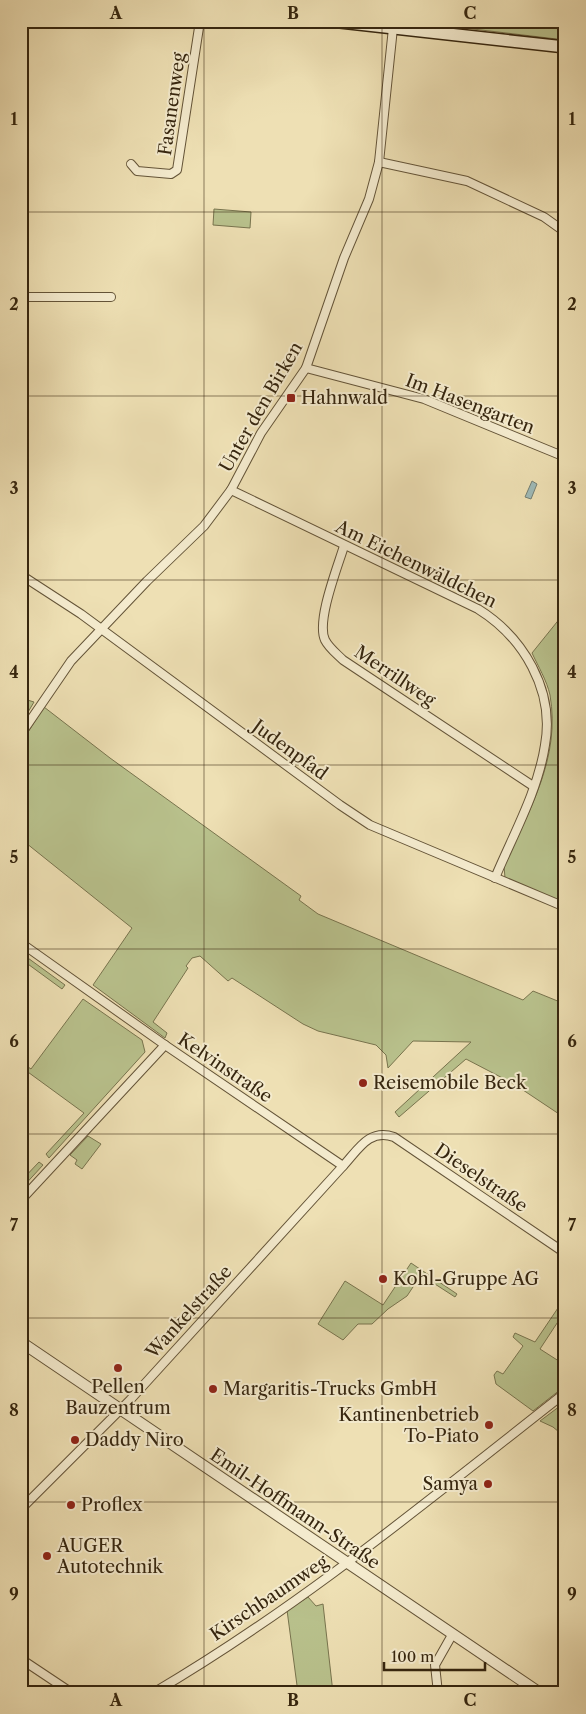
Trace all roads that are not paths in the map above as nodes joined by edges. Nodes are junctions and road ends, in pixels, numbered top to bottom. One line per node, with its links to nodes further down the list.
1 (200, 21): 6 (street, Fasanenweg)
2 (331, 21): 3 (main road)
3 (392, 28): 4 (main road); 5 (street, Unter den Birken)
4 (565, 48)
5 (379, 162): 7 (street); 10 (street, Unter den Birken)
6 (131, 164)
7 (565, 232)
8 (21, 297): 9 (street)
9 (111, 297)
10 (306, 368): 11 (street, Im Hasengarten); 12 (street, Unter den Birken)
11 (565, 457)
12 (230, 490): 13 (street, Am Eichenwäldchen); 15 (street, Unter den Birken)
13 (344, 546): 17 (street, Am Eichenwäldchen); 17 (street, Merrillweg)
14 (21, 575): 15 (street, Judenpfad)
15 (101, 630): 16 (street, Unter den Birken); 18 (street, Judenpfad)
16 (21, 734)
17 (533, 786): 18 (street, Am Eichenwäldchen)
18 (495, 878): 19 (street, Judenpfad)
19 (565, 907)
20 (21, 943): 21 (street)
21 (165, 1045): 23 (street, Kelvinstraße); 24 (street, Kelvinstraße)
22 (378, 1134): 23 (street, Wankelstraße); 25 (street, Dieselstraße)
23 (343, 1166): 28 (street, Wankelstraße)
24 (21, 1200)
25 (565, 1252)
26 (21, 1342): 28 (street, Emil-Hoffmann-Straße)
27 (565, 1394): 30 (street, Kirschbaumweg)
28 (120, 1410): 29 (street, Wankelstraße); 30 (street, Emil-Hoffmann-Straße)
29 (21, 1509)
30 (346, 1563): 31 (street, Emil-Hoffmann-Straße); 34 (street, Kirschbaumweg)
31 (452, 1635): 35 (street); 36 (street, Emil-Hoffmann-Straße)
32 (22, 1660): 33 (street)
33 (72, 1693)
34 (152, 1693)
35 (438, 1693)
36 (540, 1693)

